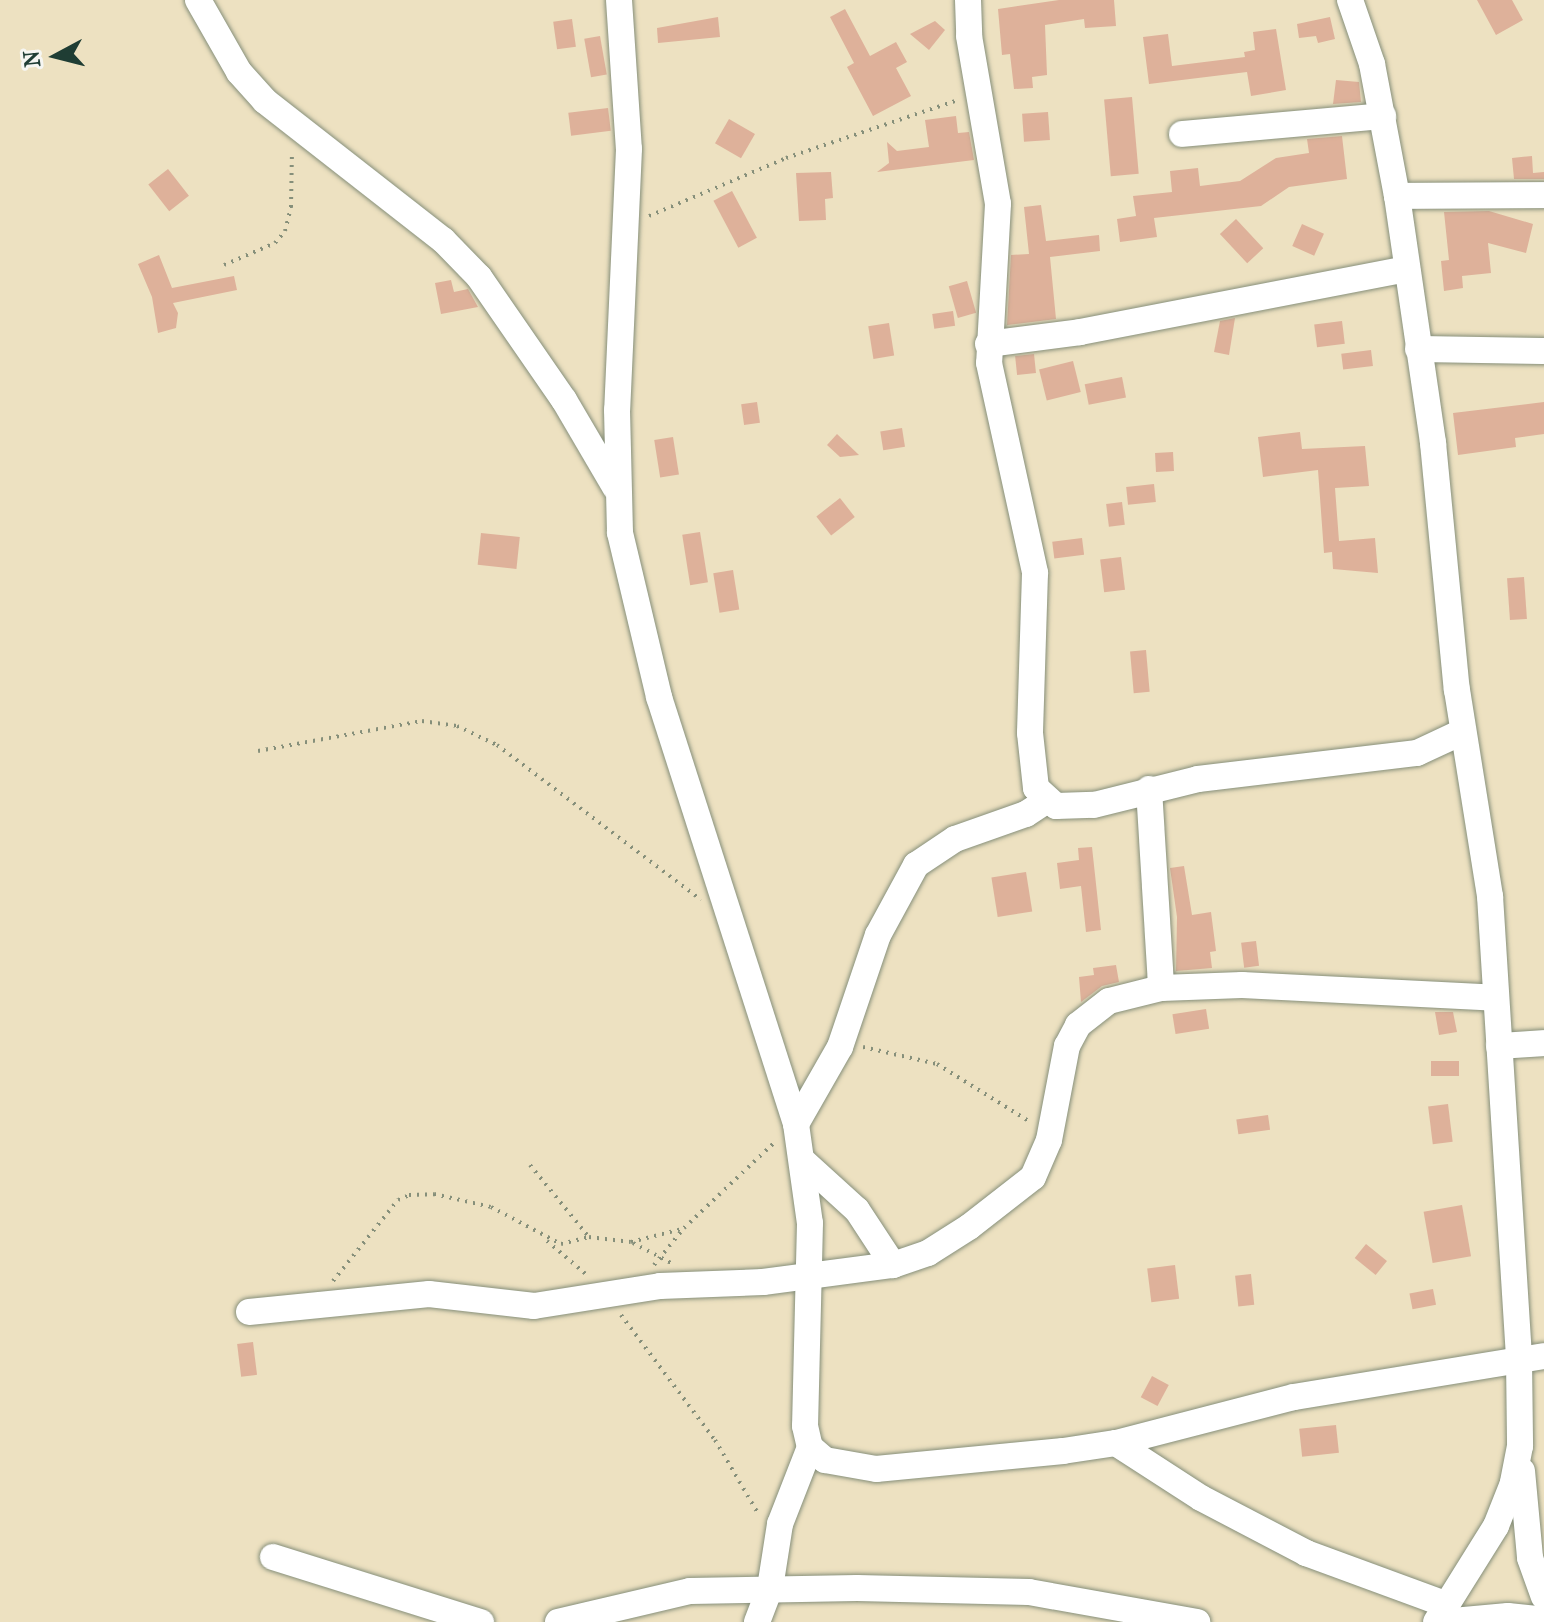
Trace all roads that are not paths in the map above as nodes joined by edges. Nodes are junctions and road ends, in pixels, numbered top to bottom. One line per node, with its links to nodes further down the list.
1 (198, 0): 13 (street)
2 (619, 0): 13 (street)
3 (968, 0): 10 (street)
4 (1350, 0): 5 (street)
5 (1383, 116): 6 (street); 8 (street)
6 (1182, 134)
7 (1544, 195): 8 (street)
8 (1397, 196): 9 (street)
9 (1407, 269): 10 (street); 11 (street)
10 (988, 344): 16 (street)
11 (1418, 349): 12 (street); 14 (street)
12 (1544, 351)
13 (616, 490): 21 (street)
14 (1462, 732): 15 (street); 18 (street)
15 (1149, 789): 16 (street); 17 (street)
16 (1046, 801): 21 (street)
17 (1161, 988): 18 (street); 23 (street)
18 (1496, 998): 20 (street)
19 (1544, 1043): 20 (street)
20 (1499, 1046): 26 (street)
21 (796, 1124): 22 (street)
22 (802, 1160): 23 (street); 24 (street)
23 (893, 1265): 24 (street)
24 (812, 1276): 25 (street); 29 (street)
25 (249, 1312)
26 (1531, 1357): 27 (street); 28 (street)
27 (1116, 1443): 29 (street); 33 (street)
28 (1520, 1446): 32 (street); 33 (street)
29 (810, 1447): 31 (street)
30 (273, 1557): 35 (street)
31 (770, 1588): 36 (street); 37 (street); 38 (street)
32 (1544, 1597)
33 (1442, 1616): 34 (street)
34 (1544, 1620)
35 (481, 1622)
36 (558, 1622)
37 (757, 1622)
38 (1197, 1622)

